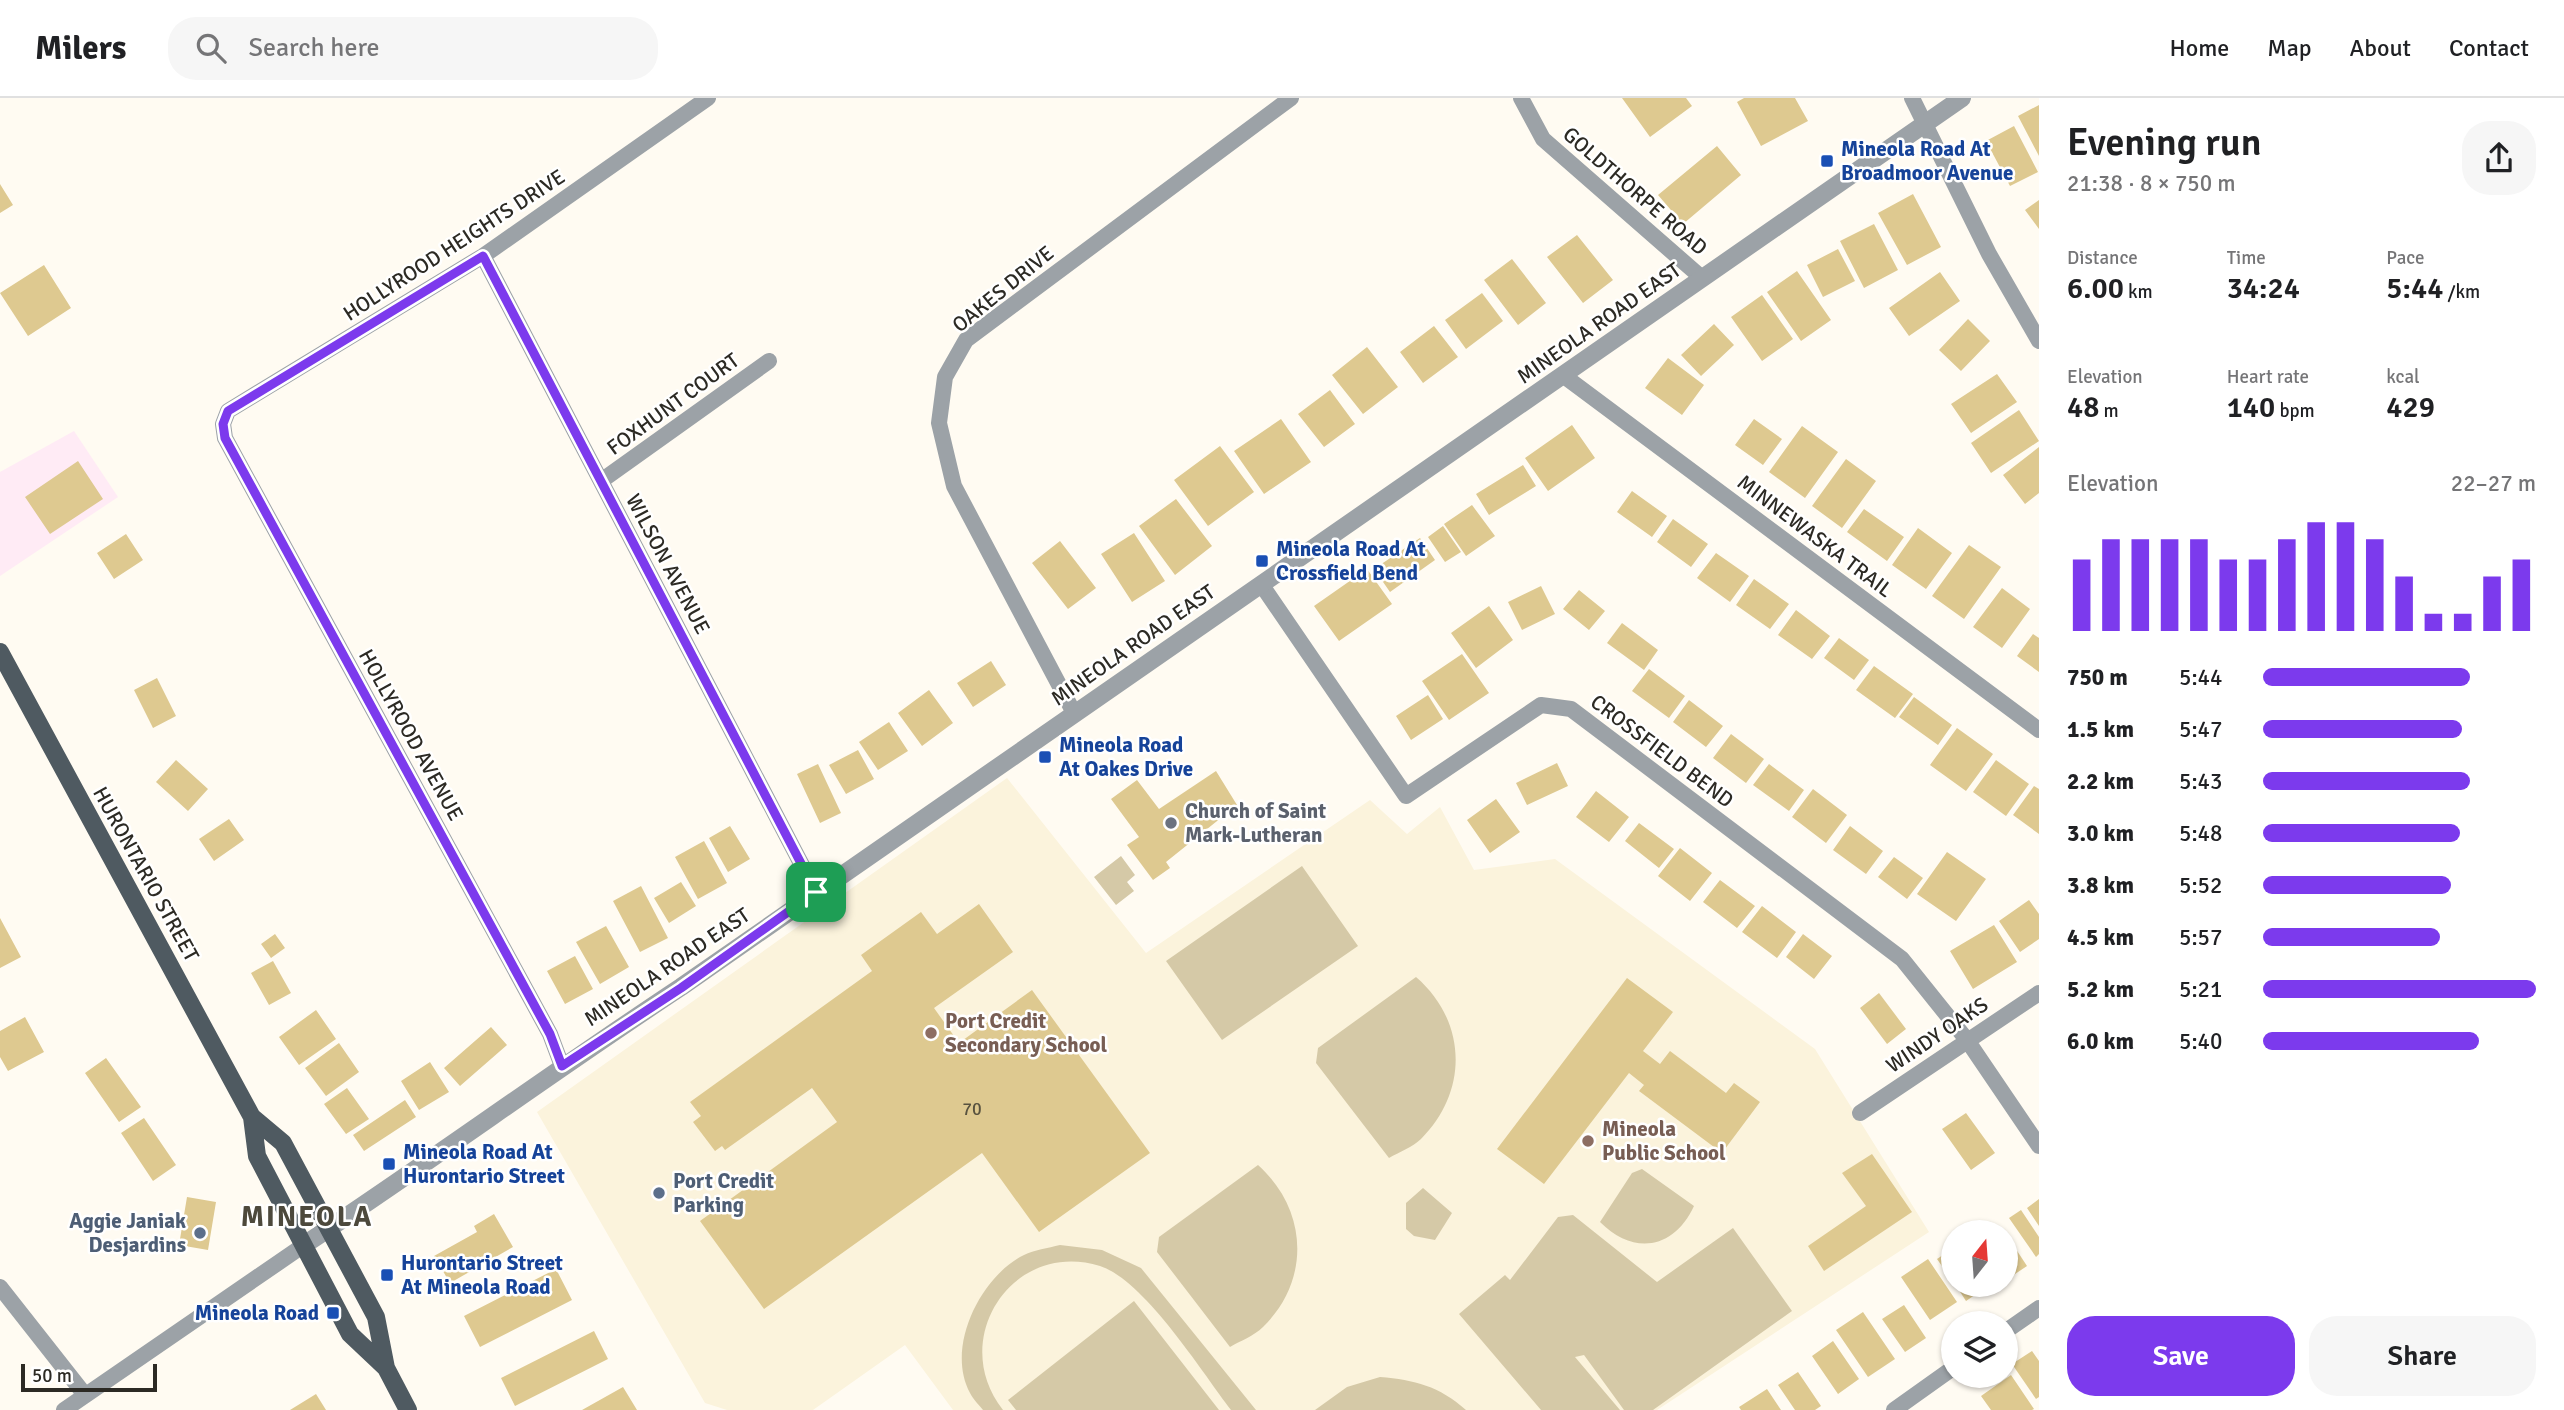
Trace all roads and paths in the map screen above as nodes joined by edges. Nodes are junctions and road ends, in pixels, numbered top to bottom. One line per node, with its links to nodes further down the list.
1 (708, 98): 7 (street, HOLLYROOD HEIGHTS DRIVE)
2 (1291, 98): 16 (street, OAKES DRIVE)
3 (1521, 98): 8 (street, GOLDTHORPE ROAD)
4 (1912, 98): 6 (street)
5 (1962, 98): 6 (street, MINEOLA ROAD EAST)
6 (1926, 124): 8 (street, MINEOLA ROAD EAST); 9 (street)
7 (483, 256): 12 (street, HOLLYROOD HEIGHTS DRIVE); 13 (street, WILSON AVENUE)
8 (1702, 278): 11 (street, MINEOLA ROAD EAST)
9 (2039, 341)
10 (769, 361): 13 (street, FOXHUNT COURT)
11 (1564, 376): 14 (street, MINEOLA ROAD EAST); 17 (street, MINNEWASKA TRAIL)
12 (223, 424): 21 (street, HOLLYROOD AVENUE)
13 (601, 481): 18 (street, WILSON AVENUE)
14 (1261, 584): 16 (street, MINEOLA ROAD EAST); 20 (street, CROSSFIELD BEND)
15 (0, 652): 23 (main road, HURONTARIO STREET)
16 (1074, 713): 18 (street, MINEOLA ROAD EAST)
17 (2039, 730)
18 (816, 892): 21 (street, MINEOLA ROAD EAST)
19 (2039, 993): 20 (street, WINDY OAKS)
20 (1968, 1040): 22 (street, WINDY OAKS); 24 (street, CROSSFIELD BEND)
21 (562, 1066): 25 (street, MINEOLA ROAD EAST)
22 (1860, 1113)
23 (252, 1117): 25 (main road, HURONTARIO STREET); 26 (main road, HURONTARIO STREET)
24 (2039, 1146)
25 (329, 1228): 26 (street); 30 (main road, HURONTARIO STREET)
26 (304, 1245): 30 (main road, HURONTARIO STREET); 32 (street)
27 (0, 1287): 32 (street)
28 (2039, 1308): 29 (street)
29 (2018, 1323)
30 (386, 1368): 34 (main road, HURONTARIO STREET)
31 (1941, 1377): 35 (street)
32 (85, 1395): 33 (street)
33 (64, 1410)
34 (408, 1410)
35 (1894, 1410)

